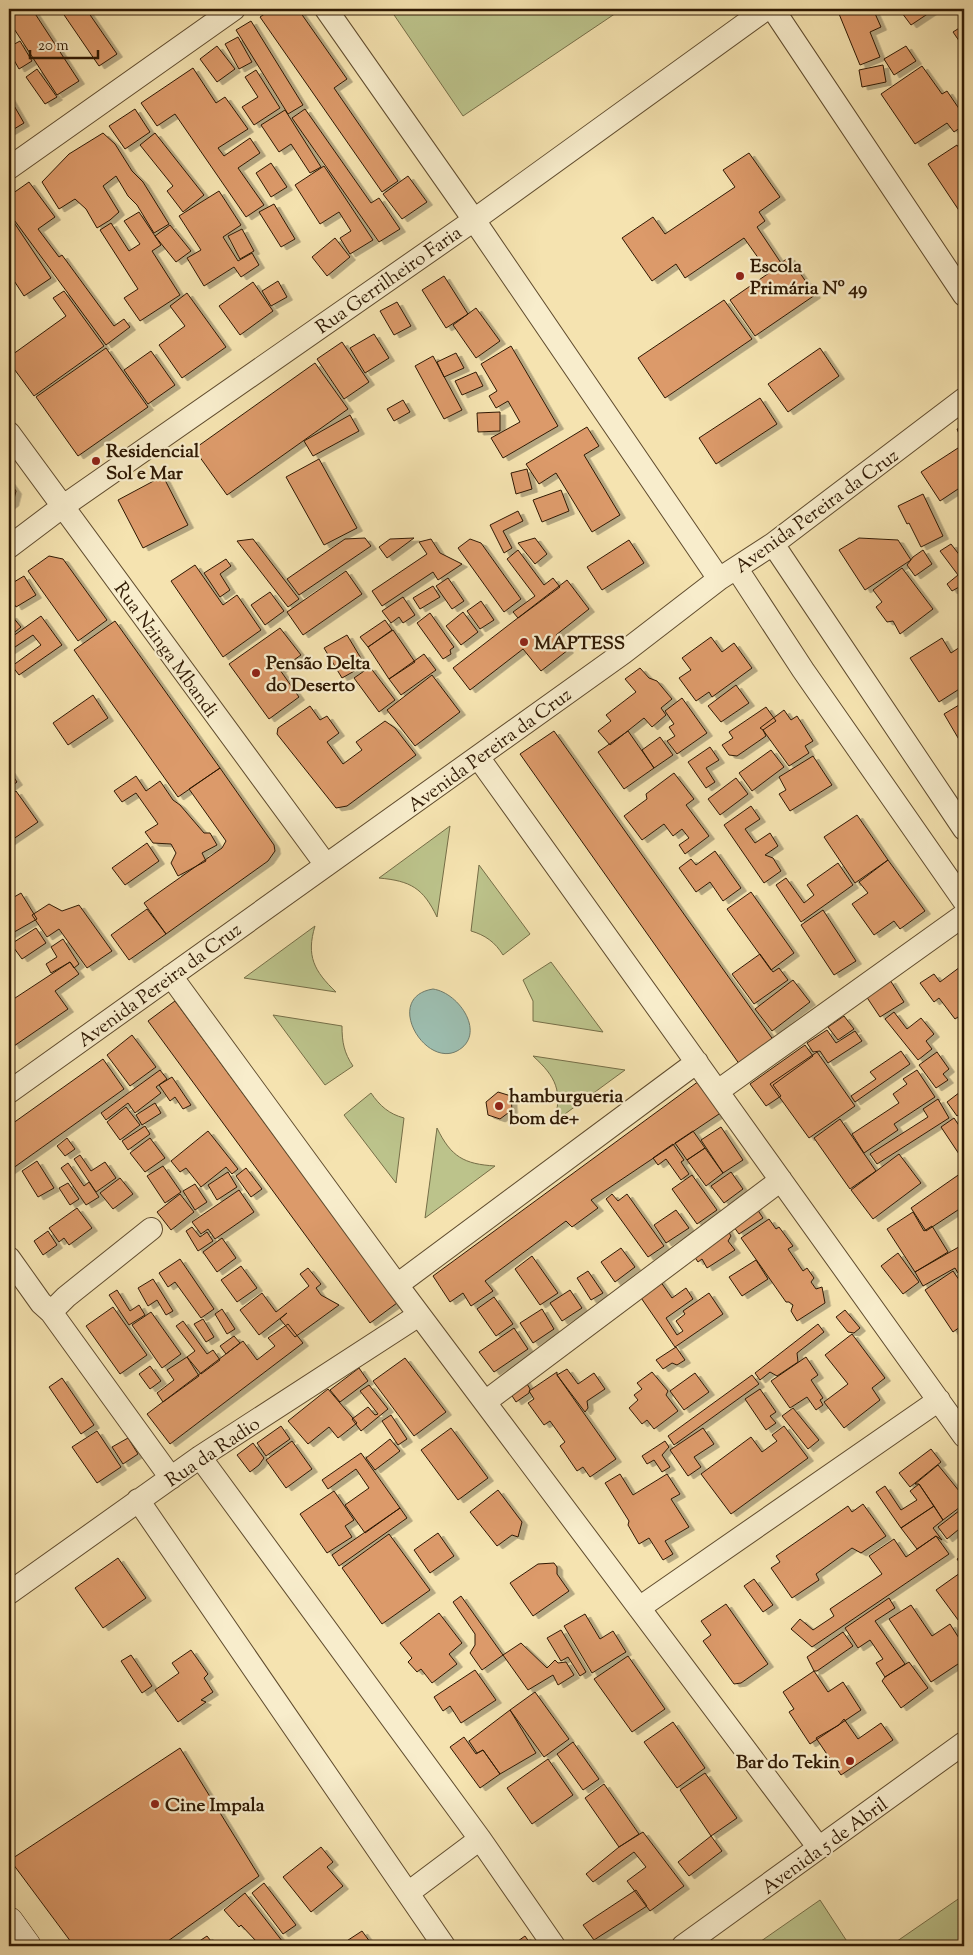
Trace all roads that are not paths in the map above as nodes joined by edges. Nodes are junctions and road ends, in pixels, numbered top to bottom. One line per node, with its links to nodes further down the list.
1 (234, 9): 5 (street)
2 (326, 9): 6 (street)
3 (766, 9): 6 (street, Rua Gerrilheiro Faria)
4 (773, 9): 7 (street)
5 (9, 168)
6 (474, 220): 10 (street, Rua Gerrilheiro Faria); 13 (street)
7 (964, 295)
8 (964, 399): 11 (street, Avenida Pereira da Cruz)
9 (9, 434): 10 (street, Rua Nzinga Mbandi)
10 (62, 507): 12 (street, Rua Gerrilheiro Faria); 16 (street, Rua Nzinga Mbandi)
11 (773, 544): 13 (street, Avenida Pereira da Cruz); 15 (street)
12 (9, 547)
13 (728, 574): 14 (street, Avenida Pereira da Cruz); 17 (street)
14 (478, 757): 16 (street, Avenida Pereira da Cruz); 20 (street)
15 (964, 829)
16 (326, 865): 19 (street, Avenida Pereira da Cruz)
17 (964, 901)
18 (964, 915): 22 (street)
19 (171, 976): 21 (street, Avenida Pereira da Cruz); 26 (street)
20 (697, 1062): 22 (street); 26 (street)
21 (9, 1092)
22 (718, 1092): 23 (street)
23 (781, 1180): 29 (street); 30 (street)
24 (151, 1229): 27 (street)
25 (9, 1258): 27 (street)
26 (397, 1285): 28 (street)
27 (51, 1312): 33 (street)
28 (419, 1315): 30 (street); 32 (street, Rua da Radio)
29 (939, 1400): 31 (street); 36 (street)
30 (484, 1402): 36 (street)
31 (964, 1436)
32 (200, 1457): 33 (street, Rua da Radio); 38 (street)
33 (171, 1478): 34 (street, Rua da Radio)
34 (138, 1500): 35 (street, Rua da Radio); 40 (street)
35 (9, 1593)
36 (639, 1608): 39 (street)
37 (964, 1744): 39 (street, Avenida 5 de Abril)
38 (480, 1839): 40 (street); 44 (street)
39 (819, 1848): 45 (street, Avenida 5 de Abril)
40 (408, 1893): 43 (street)
41 (9, 1921): 42 (street)
42 (27, 1946)
43 (444, 1946)
44 (554, 1946)
45 (683, 1946)

